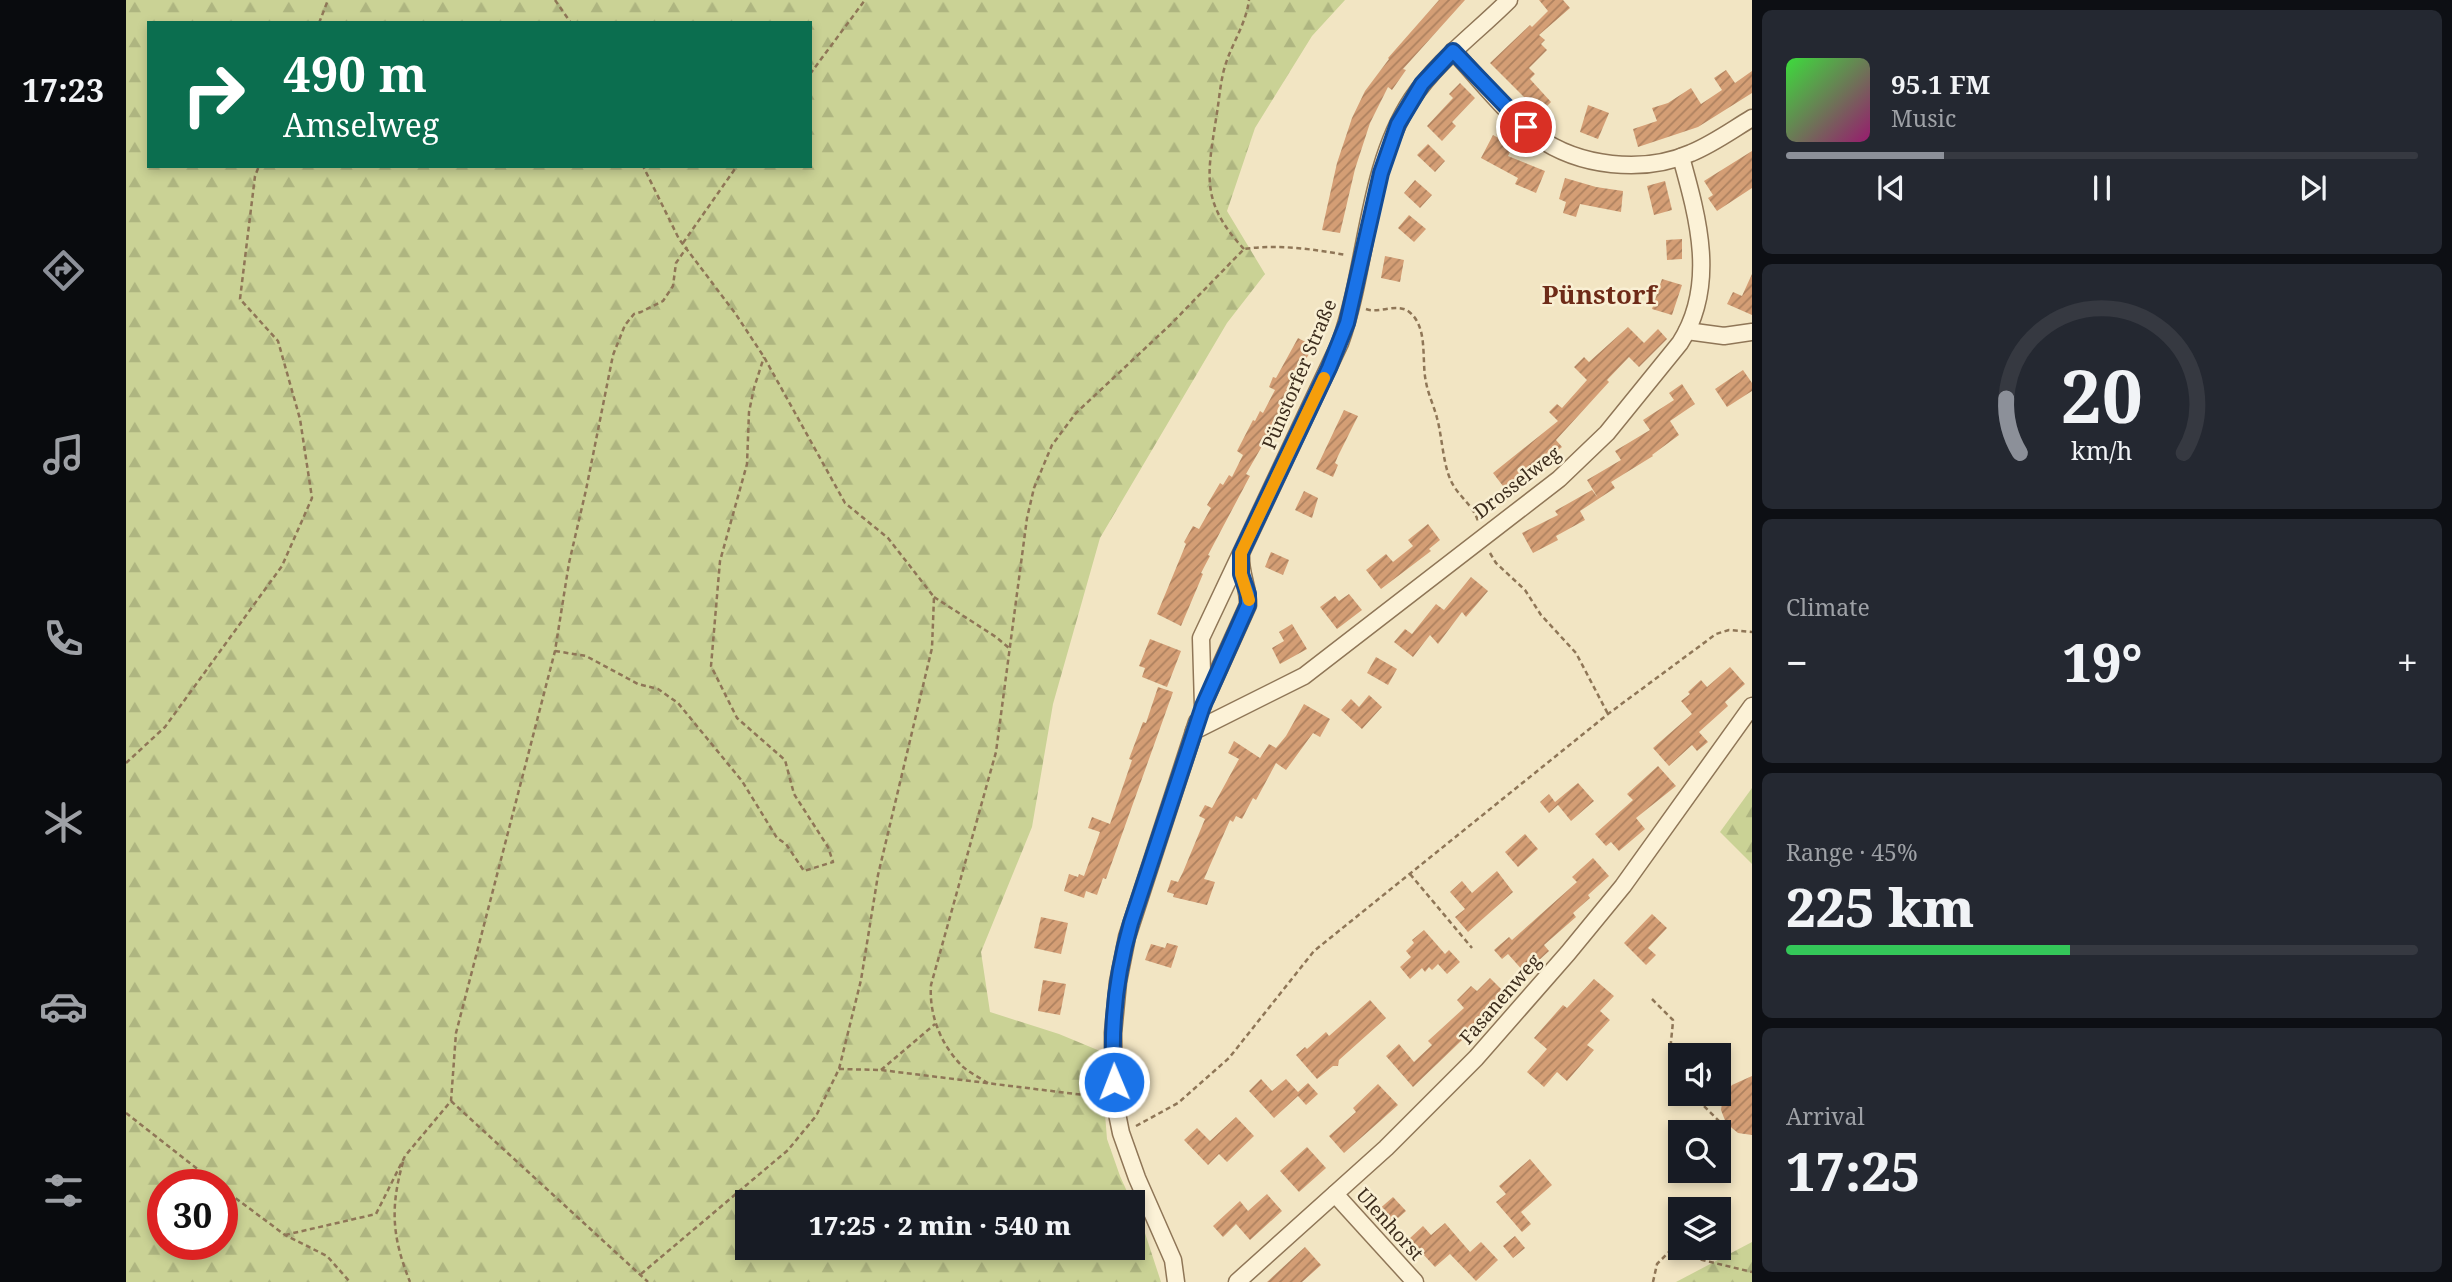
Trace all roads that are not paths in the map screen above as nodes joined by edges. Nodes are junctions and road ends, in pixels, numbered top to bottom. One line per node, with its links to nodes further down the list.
1 (1509, 0): 2 (street, Pünstorfer Straße)
2 (1453, 51): 4 (street); 7 (street, Pünstorfer Straße)
3 (1752, 118): 4 (street)
4 (1681, 157): 5 (street, Drosselweg)
5 (1687, 331): 6 (street); 10 (street, Drosselweg)
6 (1752, 332)
7 (1241, 553): 8 (street, Pünstorfer Straße); 8 (street, Pünstorfer Straße)
8 (1203, 706): 10 (street, Pünstorfer Straße)
9 (1752, 706): 11 (street, Fasanenweg)
10 (1194, 731): 12 (street, Pünstorfer Straße)
11 (1335, 1194): 13 (street, Fasanenweg); 14 (street, Ulenhorst)
12 (1176, 1282)
13 (1237, 1282)
14 (1415, 1282)

